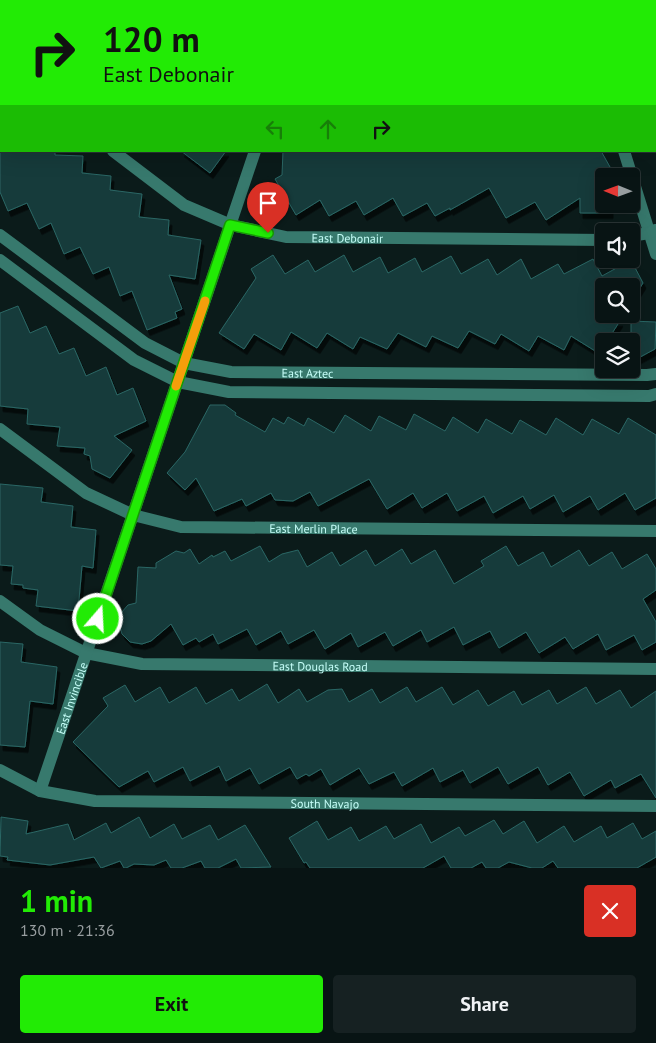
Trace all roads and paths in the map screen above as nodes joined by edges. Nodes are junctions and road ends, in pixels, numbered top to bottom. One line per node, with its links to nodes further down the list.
1 (115, 152): 4 (lane, East Debonair)
2 (255, 152): 4 (lane, East Invincible)
3 (624, 152): 5 (lane)
4 (230, 225): 8 (lane, East Debonair); 11 (lane, East Invincible)
5 (653, 231): 6 (lane); 9 (lane)
6 (640, 234)
7 (0, 235): 11 (lane, East Aztec)
8 (595, 240)
9 (656, 254)
10 (0, 260): 13 (lane, East Aztec)
11 (184, 363): 12 (lane, East Aztec); 13 (lane, East Invincible)
12 (656, 374)
13 (178, 382): 14 (lane, East Aztec); 16 (lane, East Invincible)
14 (656, 394)
15 (0, 429): 16 (lane, East Merlin Place)
16 (133, 515): 17 (lane, East Merlin Place); 19 (lane, East Invincible)
17 (656, 531)
18 (0, 601): 19 (lane, East Douglas Road)
19 (86, 653): 20 (lane, East Douglas Road); 22 (lane, East Invincible)
20 (656, 669)
21 (0, 770): 22 (lane, South Navajo)
22 (40, 792): 23 (lane, South Navajo)
23 (656, 806)

